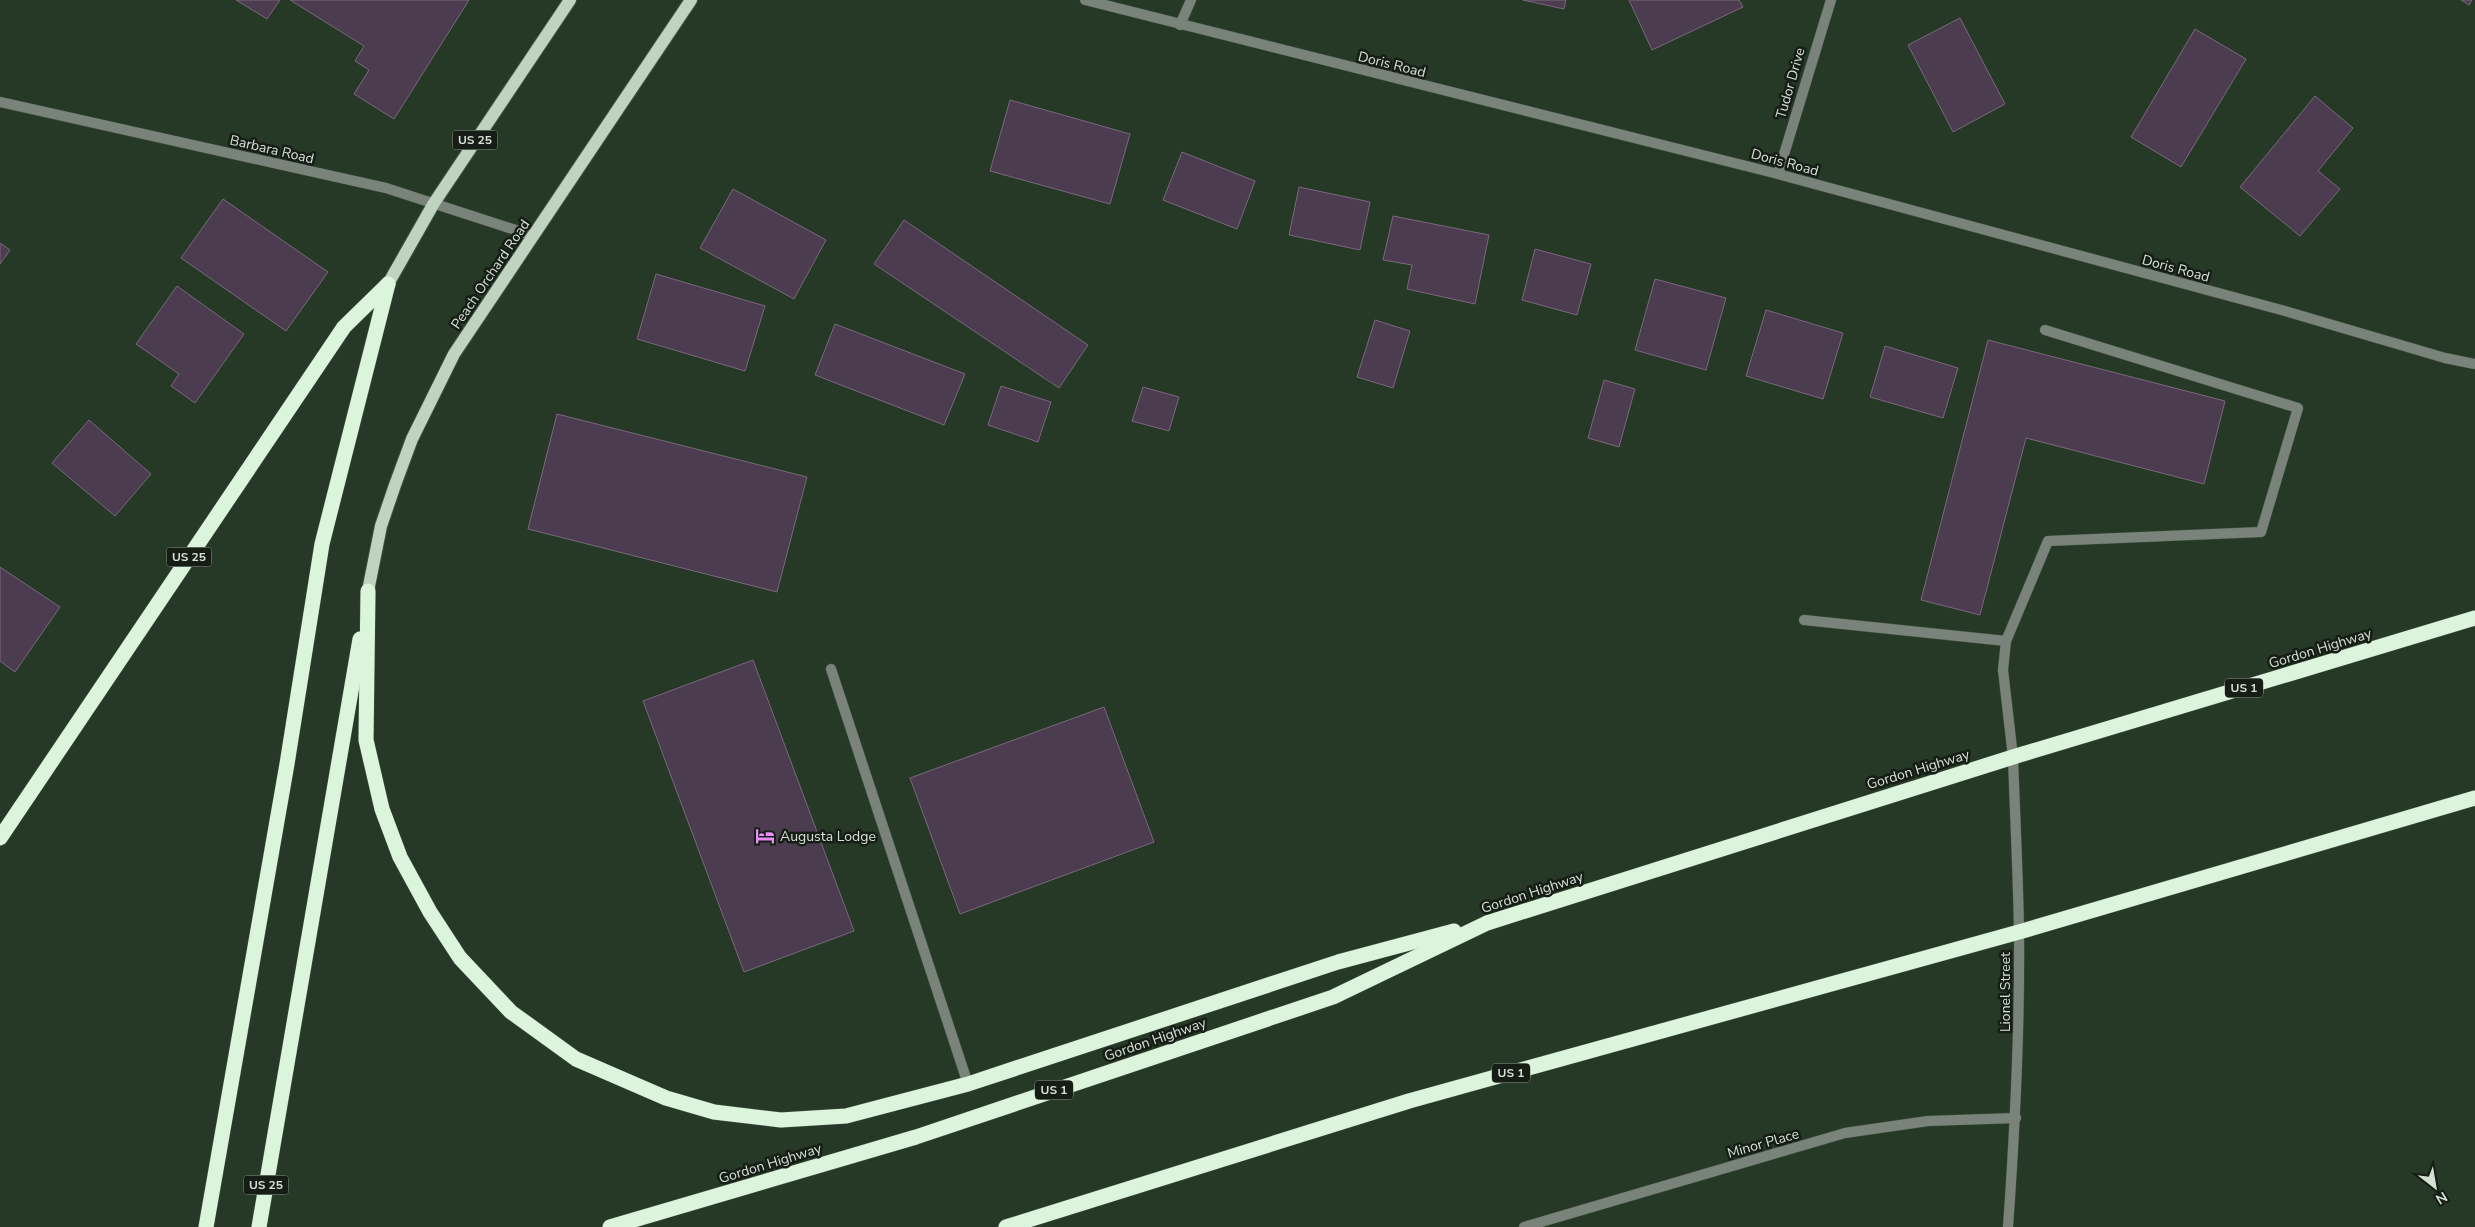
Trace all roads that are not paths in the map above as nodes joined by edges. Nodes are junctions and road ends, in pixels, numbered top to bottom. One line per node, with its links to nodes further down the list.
1 (570, 0): 9 (main road, US 25)
2 (691, 0): 10 (main road, Peach Orchard Road / US 25)
3 (1085, 0): 6 (street, Doris Road)
4 (1191, 0): 6 (street)
5 (1831, 0): 8 (street, Tudor Drive)
6 (1180, 25): 8 (street, Doris Road)
7 (0, 102): 9 (street, Barbara Road)
8 (1778, 174): 13 (street, Doris Road)
9 (434, 203): 10 (street, Barbara Road); 11 (main road, US 25)
10 (534, 236): 14 (main road, Peach Orchard Road / US 25)
11 (388, 284): 21 (highway, US 25); 26 (highway)
12 (2045, 330): 17 (street, Lionel Street)
13 (2475, 364)
14 (368, 590): 24 (highway); 27 (highway, US 25)
15 (2475, 618): 19 (highway, Gordon Highway / US 1)
16 (1804, 620): 17 (street)
17 (2006, 641): 19 (street, Lionel Street)
18 (831, 669): 24 (street)
19 (2013, 757): 22 (highway, Gordon Highway / US 1); 23 (street, Lionel Street)
20 (2475, 798): 23 (highway, US 1)
21 (0, 838)
22 (1487, 923): 24 (highway); 28 (highway, Gordon Highway / US 1)
23 (2019, 932): 25 (street, Lionel Street); 29 (highway, US 1)
24 (968, 1084)
25 (2016, 1118): 30 (street, Minor Place); 31 (street, Lionel Street)
26 (206, 1227)
27 (259, 1227)
28 (610, 1227)
29 (1006, 1227)
30 (1524, 1227)
31 (2008, 1227)

